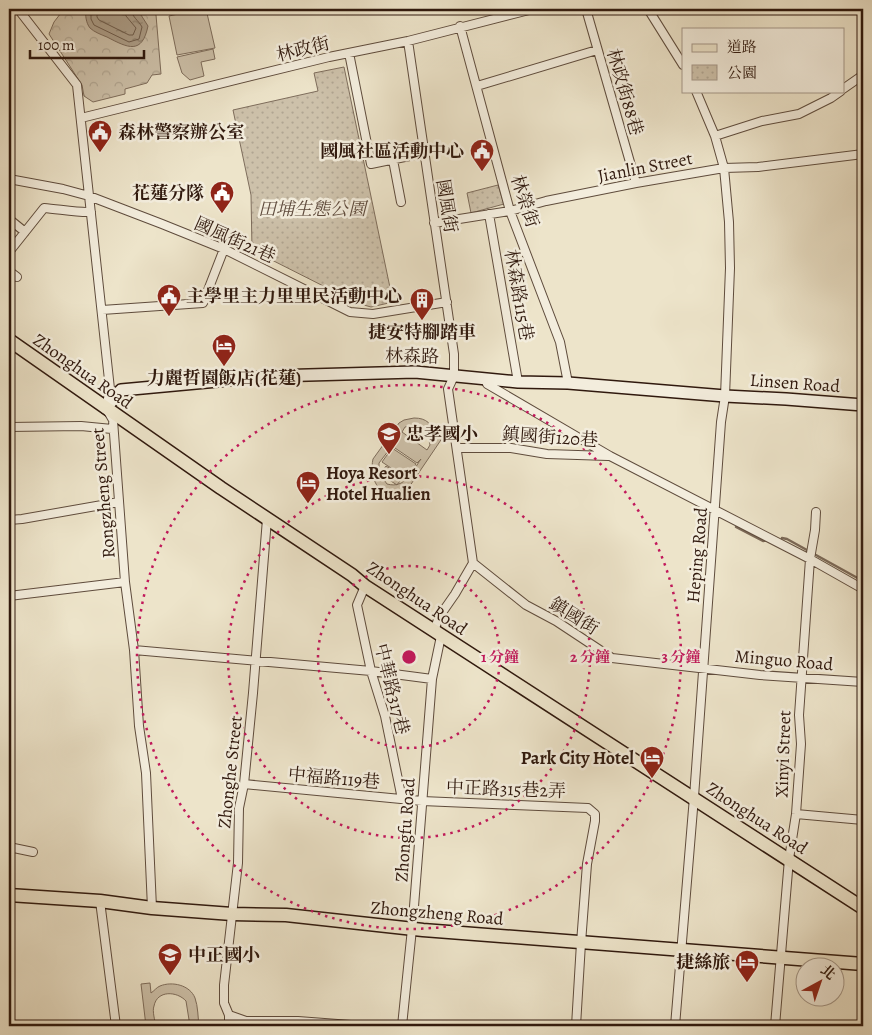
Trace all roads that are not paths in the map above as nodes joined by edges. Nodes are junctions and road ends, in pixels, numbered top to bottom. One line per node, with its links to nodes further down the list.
1 (18, 9): 16 (street, Rongzheng Street)
2 (533, 9): 5 (street, 林政街)
3 (586, 9): 8 (street, 林政街88巷)
4 (648, 9): 10 (street)
5 (512, 12): 6 (street, 林政街)
6 (460, 26): 7 (street, 林政街); 12 (street, 林榮街)
7 (408, 41): 9 (street, 林政街); 18 (street, 國風街)
8 (597, 50): 12 (street); 23 (street, 林政街88巷)
9 (349, 53): 16 (street, 林政街); 20 (street)
10 (682, 63)
11 (863, 75): 13 (street)
12 (477, 86): 26 (street, 林榮街)
13 (844, 89)
14 (696, 92): 17 (street, Heping Road)
15 (839, 92): 17 (street)
16 (81, 118): 24 (street, Rongzheng Street)
17 (715, 136): 21 (street, Heping Road)
18 (424, 153): 20 (street); 30 (street, 國風街)
19 (863, 154): 21 (street, Jianlin Street)
20 (393, 160): 25 (street)
21 (724, 168): 23 (street, Jianlin Street); 43 (street, Heping Road)
22 (9, 179): 24 (street, 國風街21巷)
23 (636, 183): 26 (street, Jianlin Street)
24 (89, 196): 27 (street, Rongzheng Street); 33 (street, 國風街21巷)
25 (400, 202)
26 (510, 210): 28 (street, Jianlin Street); 42 (street, 林榮街)
27 (91, 212): 31 (street); 37 (street, Rongzheng Street)
28 (489, 214): 30 (street, Jianlin Street); 41 (street, 林森路115巷)
29 (9, 219): 31 (street)
30 (434, 223): 36 (street, 國風街)
31 (25, 232): 32 (street)
32 (10, 248)
33 (224, 249): 36 (street, 國風街21巷); 37 (street)
34 (9, 271): 35 (street)
35 (17, 277)
36 (447, 302): 39 (street, 國風街)
37 (102, 310): 45 (street, Rongzheng Street)
38 (9, 340): 45 (main road, Zhonghua Road)
39 (454, 376): 40 (street, 林森路); 45 (street, 林森路); 48 (street)
40 (486, 378): 41 (street, 林森路); 49 (street)
41 (518, 382): 42 (street, 林森路)
42 (568, 383): 43 (street, 林森路)
43 (725, 396): 44 (street, Linsen Road); 51 (street, Heping Road)
44 (863, 406)
45 (106, 408): 47 (street, Rongzheng Street); 53 (main road, Zhonghua Road)
46 (9, 427): 47 (street)
47 (112, 429): 50 (street, Rongzheng Street)
48 (458, 448): 49 (street, 鎮國街120巷); 56 (street)
49 (610, 456): 51 (street)
50 (119, 502): 54 (street); 57 (street, Rongzheng Street)
51 (716, 510): 55 (street); 64 (street, Heping Road)
52 (816, 512): 55 (street, Xinyi Street)
53 (267, 519): 58 (main road, Zhonghua Road); 63 (street, Zhonghe Street)
54 (9, 520)
55 (811, 554): 59 (street); 66 (street, Xinyi Street)
56 (473, 563): 61 (street); 64 (street, 鎮國街)
57 (125, 582): 60 (street); 62 (street, Rongzheng Street)
58 (365, 586): 61 (main road, Zhonghua Road); 65 (street, 中華路317巷)
59 (863, 589)
60 (9, 596)
61 (438, 634): 67 (street, Zhongfu Road); 70 (main road, Zhonghua Road)
62 (134, 650): 63 (street); 80 (street, Rongzheng Street)
63 (255, 661): 65 (street); 69 (street, Zhonghe Street)
64 (702, 668): 66 (street, Minguo Road); 70 (street, Heping Road)
65 (371, 671): 67 (street); 71 (street, 中華路317巷)
66 (802, 677): 68 (street, Minguo Road); 73 (street, Xinyi Street)
67 (432, 679): 72 (street, Zhongfu Road)
68 (863, 682)
69 (244, 784): 71 (street, 中福路119巷); 82 (street, Zhonghe Street)
70 (694, 797): 77 (main road, Zhonghua Road); 85 (street, Heping Road)
71 (402, 799): 72 (street, 中福路119巷)
72 (422, 801): 83 (street, Zhongfu Road); 84 (street, 中正路315巷2弄)
73 (796, 814): 74 (street); 77 (street, Xinyi Street)
74 (863, 820)
75 (9, 847): 76 (street)
76 (33, 852)
77 (789, 859): 81 (main road, Zhonghua Road); 86 (street, Xinyi Street)
78 (9, 895): 79 (main road, Zhongzheng Road)
79 (100, 901): 80 (main road, Zhongzheng Road); 90 (street)
80 (152, 908): 82 (main road, Zhongzheng Road)
81 (863, 908)
82 (232, 914): 83 (main road, Zhongzheng Road); 88 (street, Zhonghe Street)
83 (412, 929): 84 (main road, Zhongzheng Road); 93 (street, Zhongfu Road)
84 (581, 942): 85 (main road, Zhongzheng Road); 94 (street)
85 (680, 950): 86 (main road, Zhongzheng Road); 95 (street, Heping Road)
86 (781, 956): 87 (main road, Zhongzheng Road); 96 (street, Xinyi Street)
87 (863, 964)
88 (229, 1015): 89 (street); 91 (street, Zhonghe Street)
89 (247, 1023): 92 (street)
90 (116, 1026)
91 (229, 1026)
92 (364, 1026)
93 (402, 1026)
94 (576, 1026)
95 (674, 1026)
96 (775, 1026)

